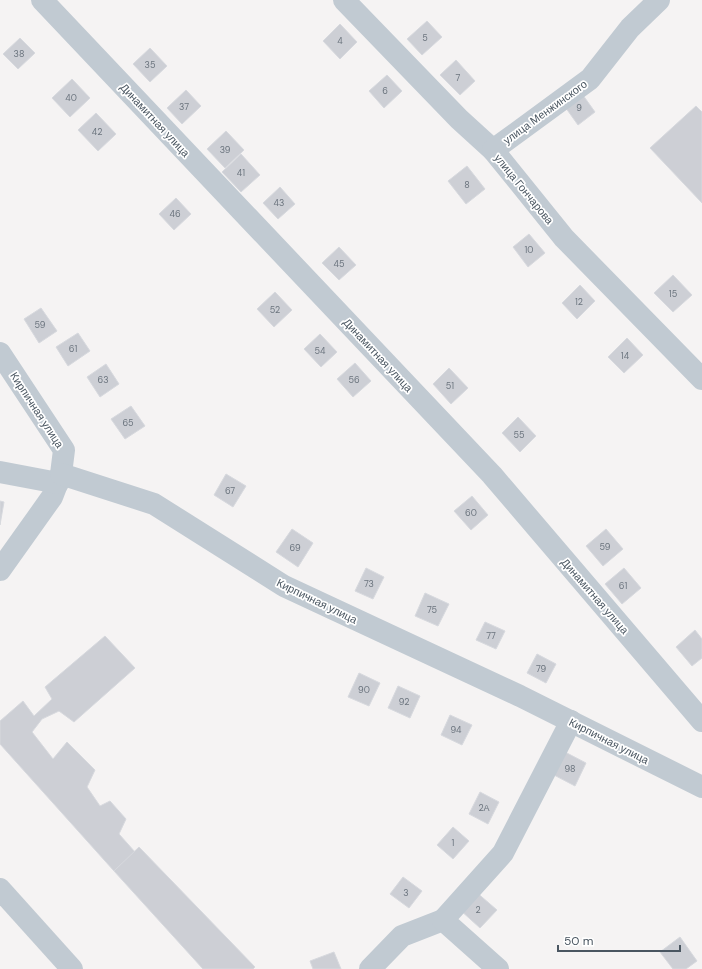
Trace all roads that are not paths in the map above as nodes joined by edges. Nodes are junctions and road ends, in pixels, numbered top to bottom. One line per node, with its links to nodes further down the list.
1 (42, 0): 11 (street, Динамитная улица)
2 (344, 0): 4 (street, улица Гончарова)
3 (659, 0): 4 (street, улица Менжинского)
4 (493, 150): 6 (street, улица Гончарова)
5 (0, 353): 8 (street, Кирпичная улица)
6 (702, 379)
7 (0, 472): 8 (street)
8 (59, 478): 9 (street); 10 (street, Кирпичная улица)
9 (0, 570)
10 (571, 721): 12 (street, Кирпичная улица); 14 (street)
11 (702, 721)
12 (702, 787)
13 (0, 889): 15 (street)
14 (443, 920): 16 (street); 17 (street)
15 (72, 969)
16 (370, 969)
17 (498, 969)

